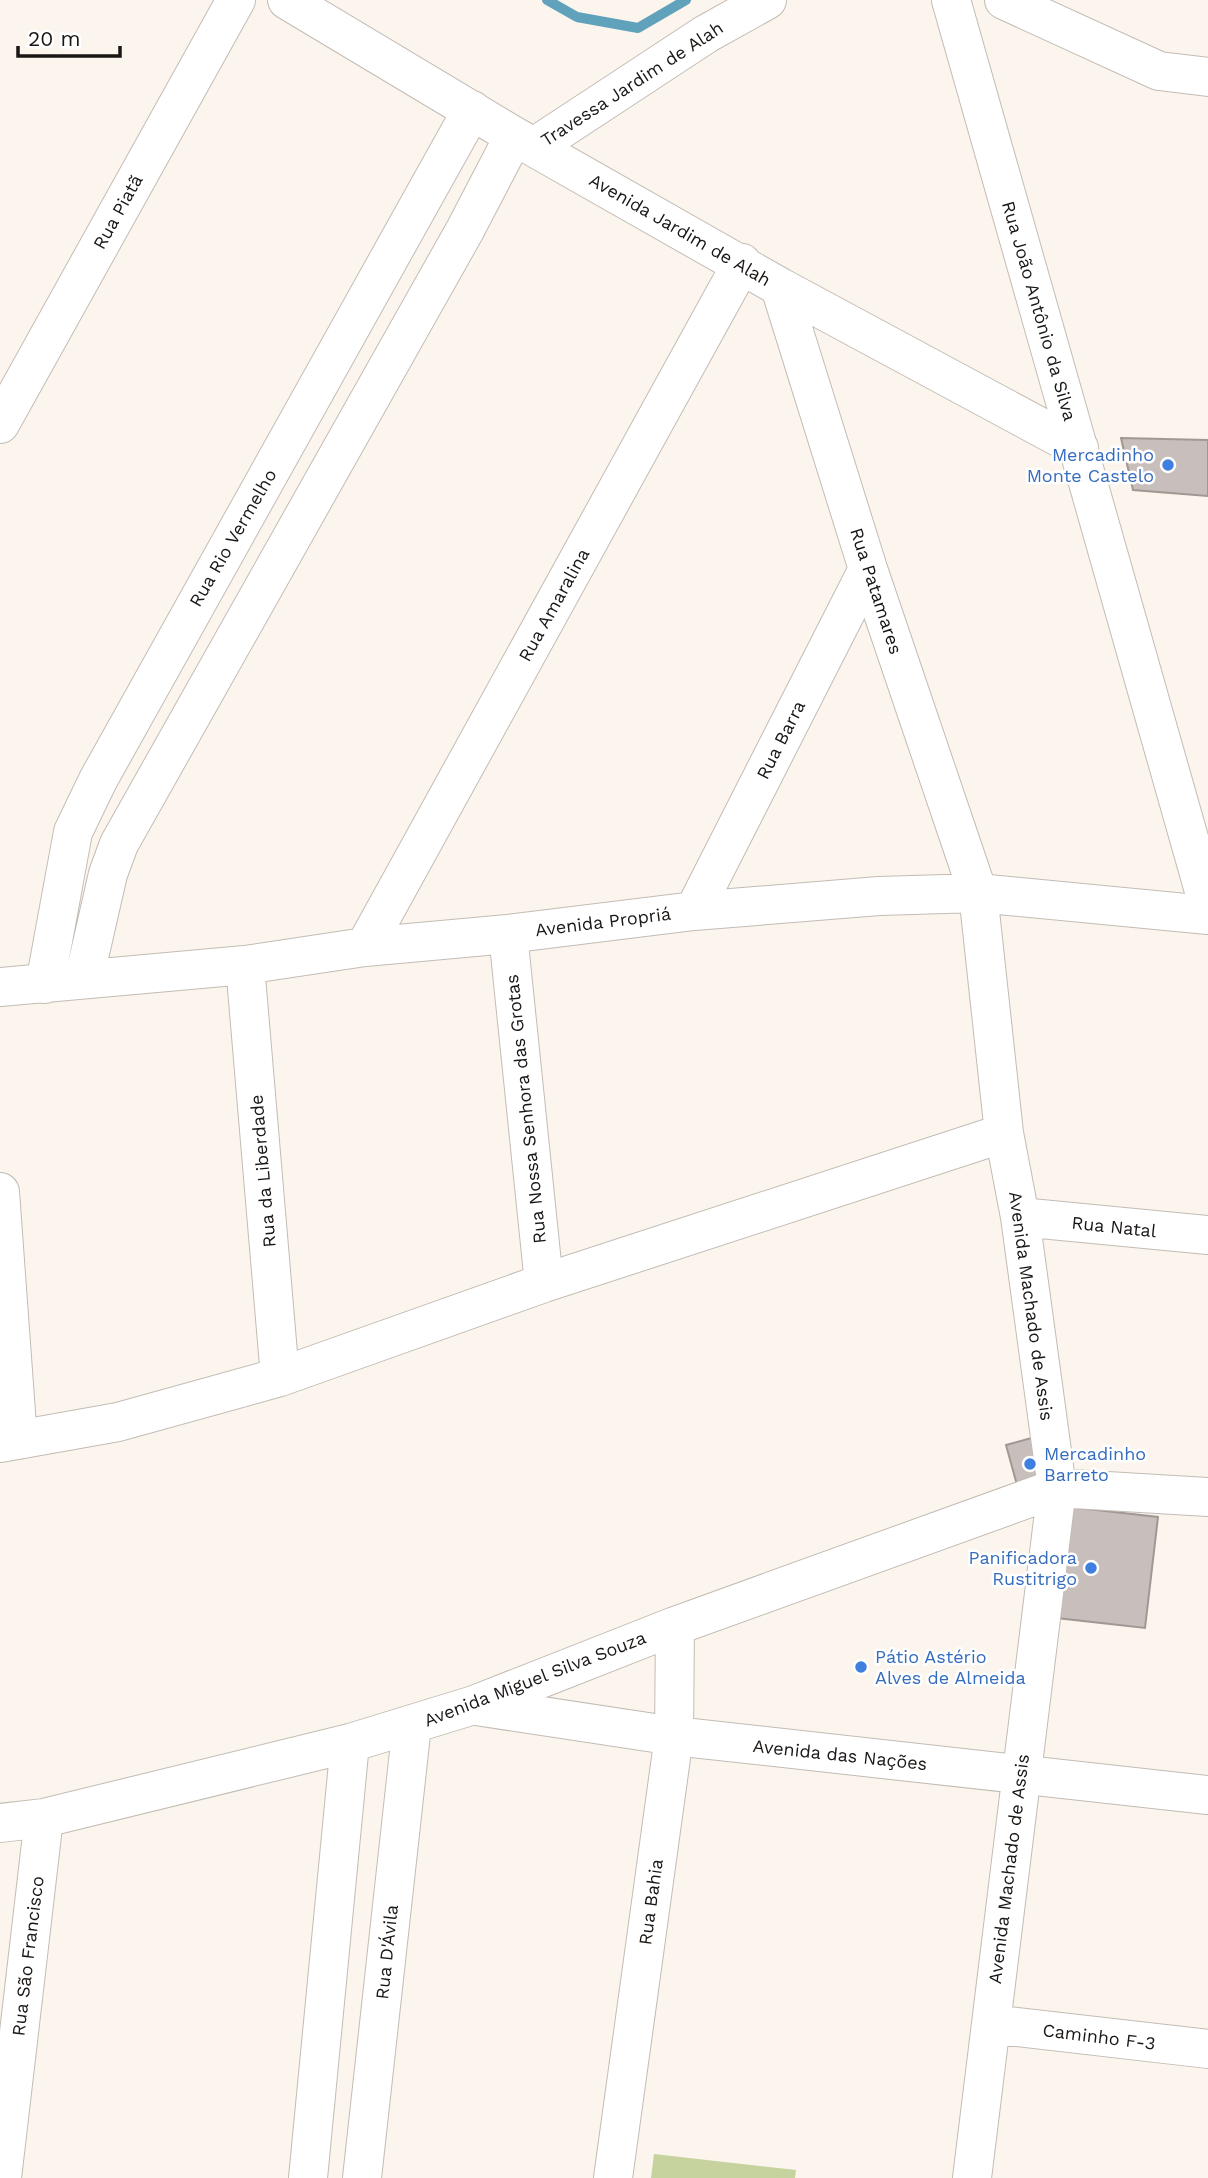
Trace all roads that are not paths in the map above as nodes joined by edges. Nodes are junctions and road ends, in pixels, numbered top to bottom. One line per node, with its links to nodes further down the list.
1 (236, 0): 11 (street, Rua Piatã)
2 (287, 0): 7 (street, Avenida Jardim de Alah)
3 (767, 0): 8 (street, Travessa Jardim de Alah)
4 (951, 0): 12 (street, Rua João Antônio da Silva)
5 (1004, 0): 6 (street)
6 (1208, 77)
7 (472, 110): 8 (street, Avenida Jardim de Alah); 22 (street, Rua Rio Vermelho)
8 (524, 142): 9 (street, Avenida Jardim de Alah); 21 (street)
9 (742, 263): 10 (street, Avenida Jardim de Alah); 19 (street, Rua Amaralina)
10 (780, 287): 12 (street, Avenida Jardim de Alah); 13 (street, Rua Patamares)
11 (0, 424)
12 (1079, 448): 15 (street, Rua João Antônio da Silva)
13 (868, 569): 14 (street, Rua Patamares); 16 (street, Rua Barra)
14 (978, 893): 16 (street, Avenida Propriá); 17 (street, Avenida Propriá); 24 (street, Avenida Machado de Assis)
15 (1208, 905)
16 (694, 911): 18 (street, Avenida Propriá)
17 (1208, 915)
18 (508, 934): 19 (street, Avenida Propriá); 28 (street, Rua Nossa Senhora das Grotas)
19 (365, 947): 20 (street, Avenida Propriá)
20 (245, 965): 21 (street, Avenida Propriá); 29 (street, Rua da Liberdade)
21 (84, 979): 22 (street, Avenida Propriá)
22 (45, 984): 23 (street, Avenida Propriá)
23 (0, 987)
24 (1004, 1133): 26 (street, Avenida Machado de Assis); 28 (street)
25 (0, 1192): 30 (street)
26 (1020, 1217): 27 (street, Rua Natal); 31 (street, Avenida Machado de Assis)
27 (1208, 1235)
28 (544, 1283): 29 (street)
29 (280, 1377): 30 (street)
30 (9, 1441)
31 (1056, 1488): 32 (street); 33 (street, Avenida Miguel Silva Souza); 38 (street, Avenida Machado de Assis)
32 (1208, 1497)
33 (676, 1626): 34 (street, Avenida Miguel Silva Souza); 36 (street, Rua Bahia)
34 (474, 1705): 35 (street, Avenida Miguel Silva Souza); 36 (street, Avenida das Nações)
35 (412, 1725): 37 (street, Avenida Miguel Silva Souza); 46 (street, Rua D'Ávila)
36 (674, 1736): 38 (street, Avenida das Nações); 47 (street, Rua Bahia)
37 (350, 1743): 40 (street, Avenida Miguel Silva Souza); 45 (street)
38 (1020, 1775): 39 (street, Avenida das Nações); 42 (street, Avenida Machado de Assis)
39 (1208, 1796)
40 (44, 1818): 41 (street, Avenida Miguel Silva Souza); 44 (street, Rua São Francisco)
41 (0, 1823)
42 (991, 2024): 43 (street, Caminho F-3); 48 (street, Avenida Machado de Assis)
43 (1208, 2049)
44 (2, 2178)
45 (309, 2178)
46 (362, 2178)
47 (613, 2178)
48 (972, 2178)

